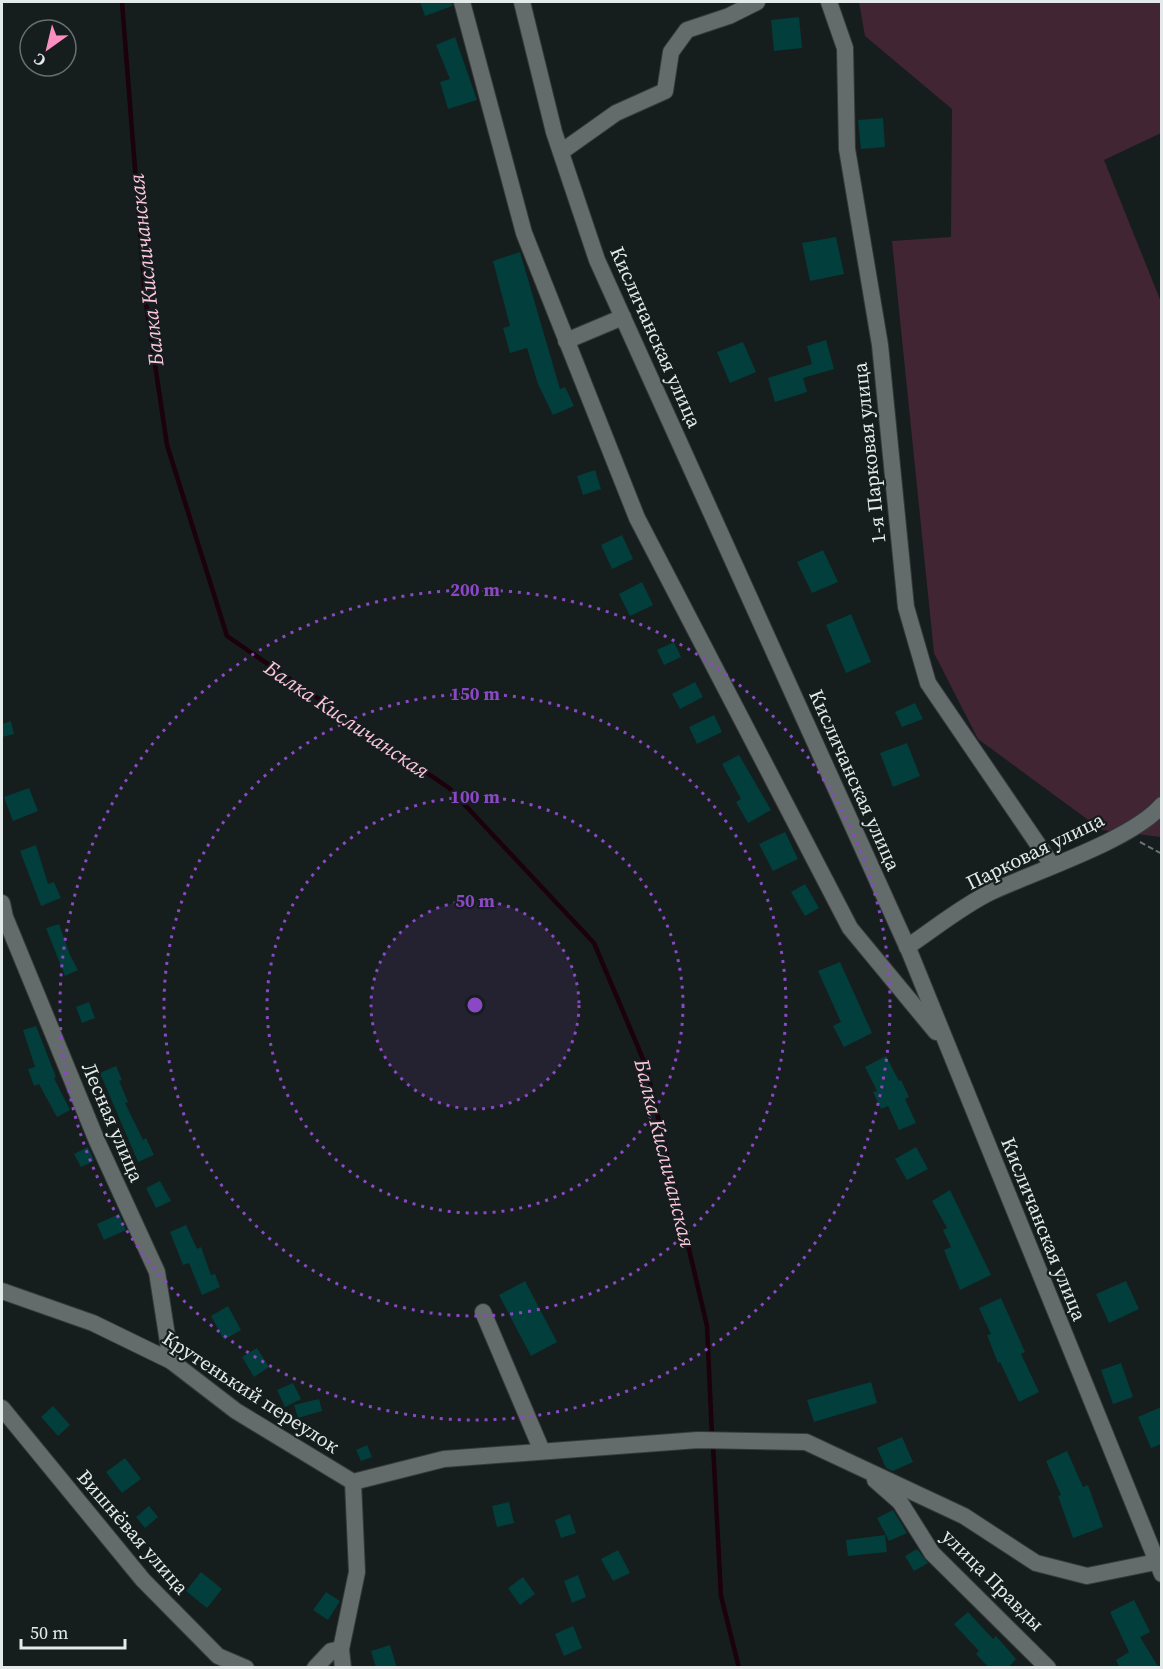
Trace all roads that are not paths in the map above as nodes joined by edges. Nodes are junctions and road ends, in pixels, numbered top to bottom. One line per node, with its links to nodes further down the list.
1 (462, 2): 7 (street)
2 (522, 2): 5 (street, Кисличанская улица)
3 (756, 2): 5 (street)
4 (829, 2): 9 (street, 1-я Парковая улица)
5 (561, 152): 6 (street, Кисличанская улица)
6 (623, 316): 7 (street); 11 (street, Кисличанская улица)
7 (566, 340): 12 (street)
8 (1161, 805): 9 (street, Парковая улица)
9 (1052, 865): 11 (street, Парковая улица)
10 (2, 903): 15 (street, Лесная улица)
11 (907, 947): 12 (street, Кисличанская улица)
12 (946, 1045): 20 (street, Кисличанская улица)
13 (2, 1291): 15 (street, Крутенький переулок)
14 (483, 1312): 17 (street)
15 (171, 1361): 19 (street, Крутенький переулок)
16 (2, 1408): 22 (street, Вишнёвая улица)
17 (542, 1451): 18 (street, улица Правды); 19 (street)
18 (861, 1467): 20 (street, улица Правды); 25 (street, улица Правды)
19 (353, 1482): 21 (street)
20 (1159, 1568)
21 (341, 1649): 23 (street); 24 (street)
22 (246, 1668)
23 (315, 1668)
24 (343, 1668)
25 (1048, 1668)

